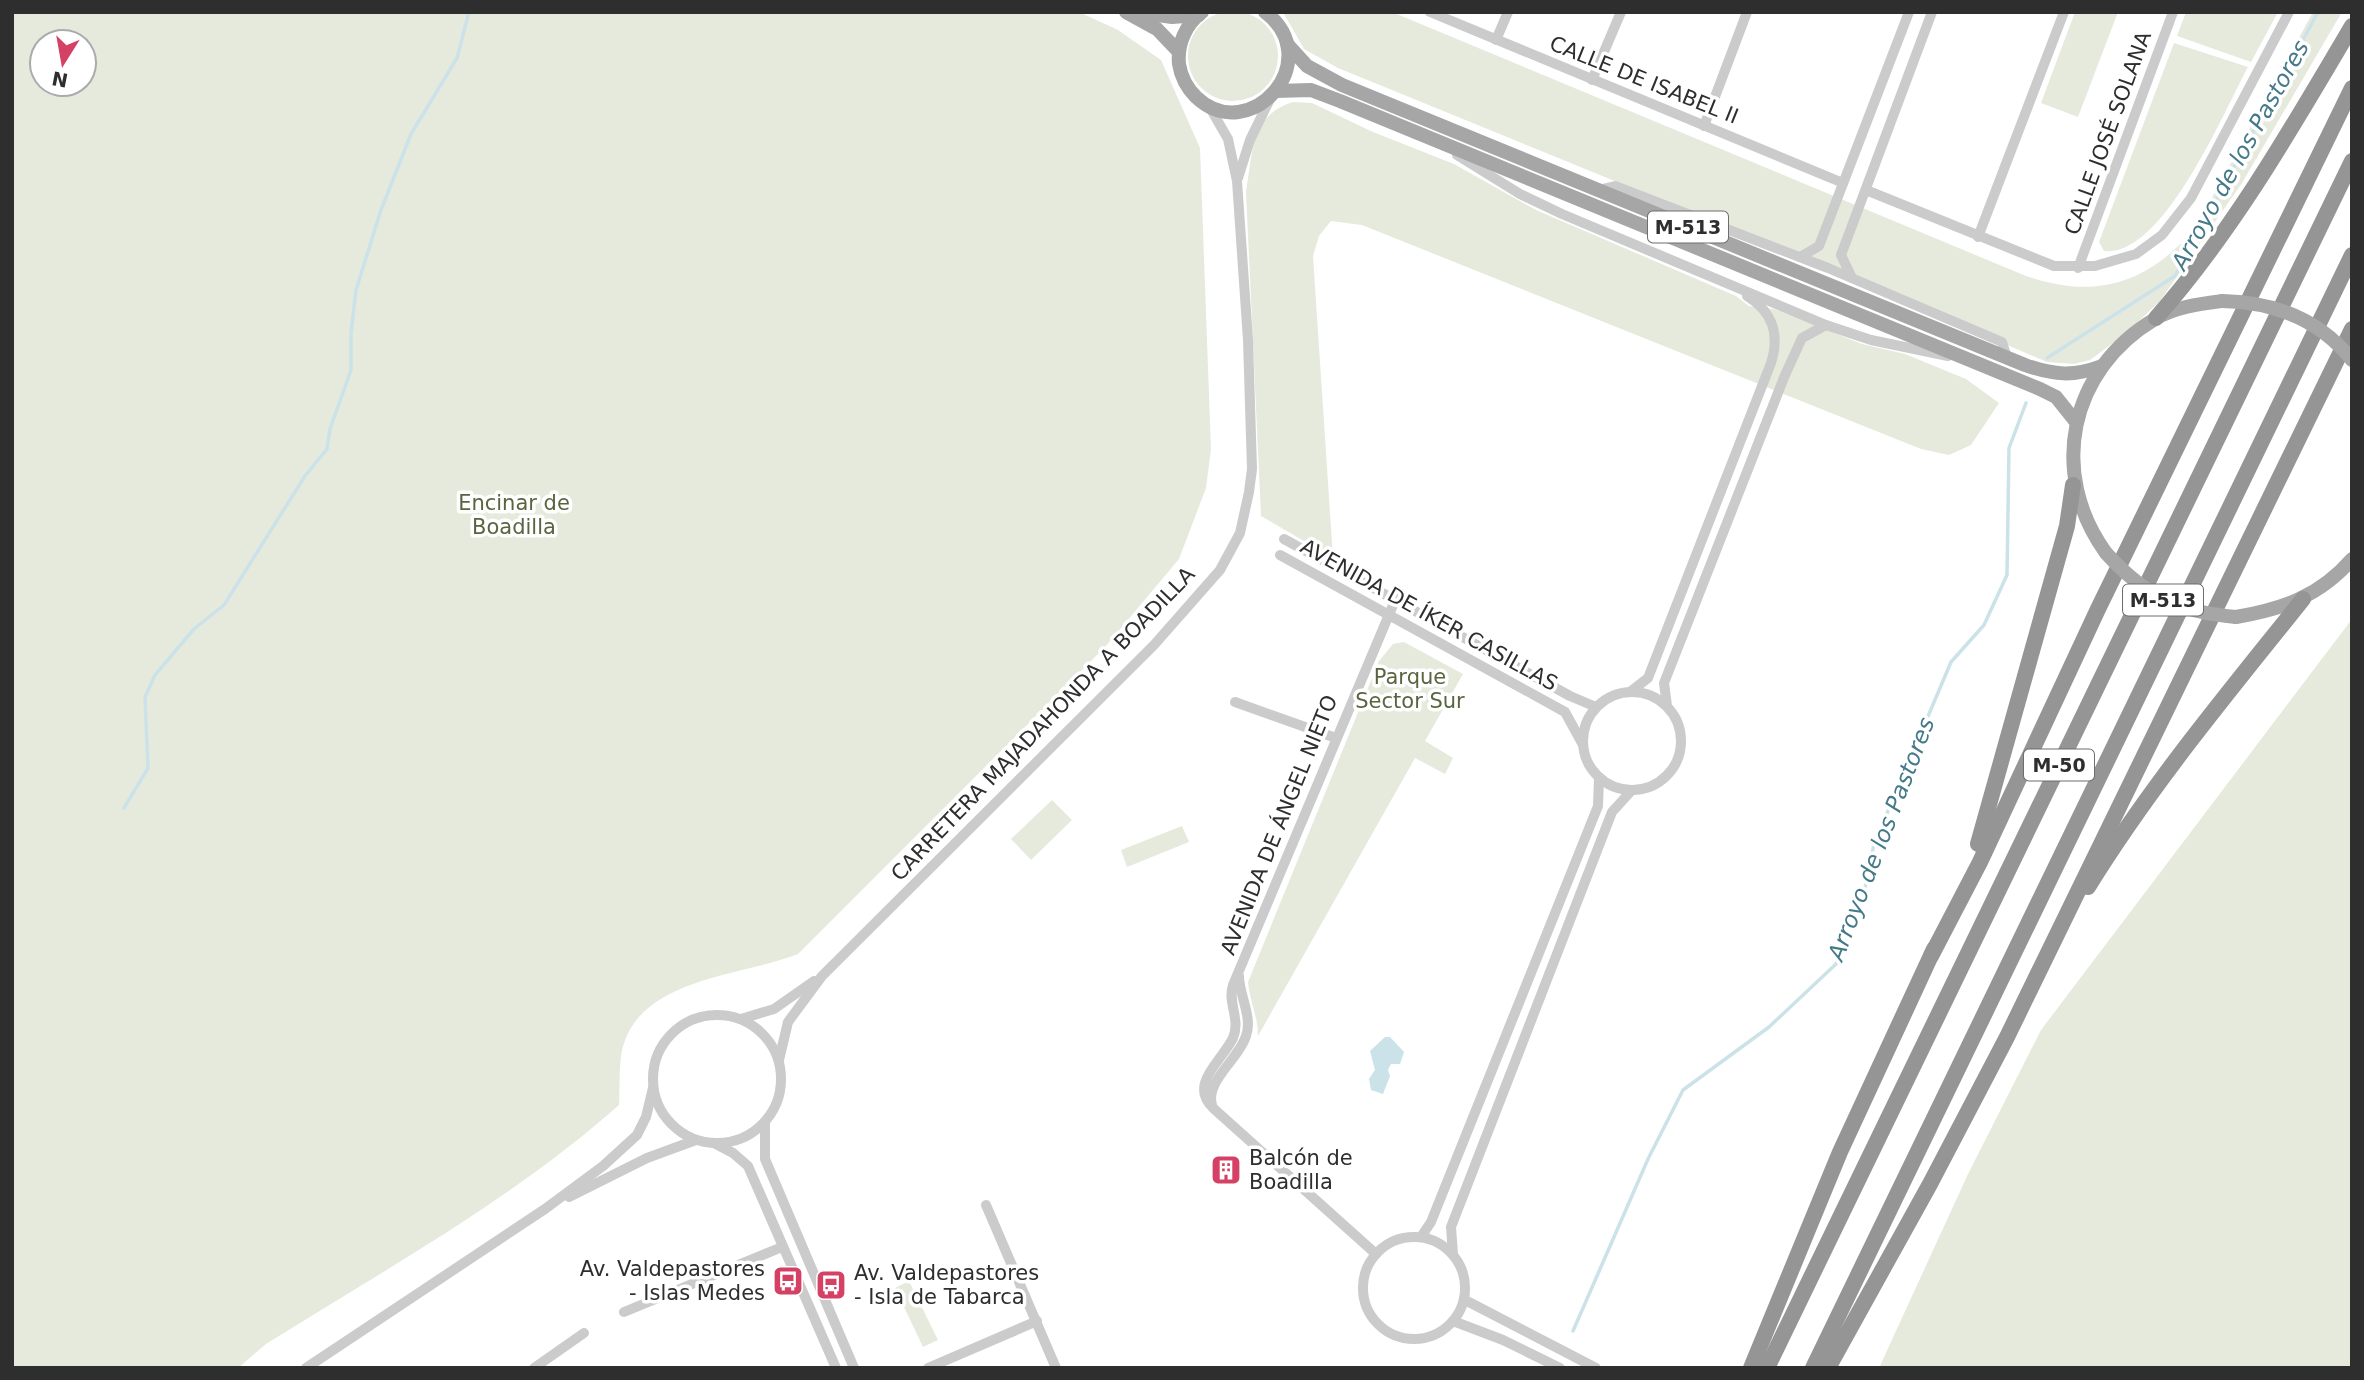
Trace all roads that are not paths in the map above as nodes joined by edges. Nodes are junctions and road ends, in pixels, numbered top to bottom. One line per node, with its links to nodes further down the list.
1 (1126, 12): 17 (main road)
2 (1137, 12): 13 (main road)
3 (1265, 12): 16 (main road, M-513)
4 (1430, 12): 15 (street, CALLE DE ISABEL II)
5 (1507, 12): 15 (street)
6 (1621, 12): 18 (street)
7 (1747, 12): 23 (street)
8 (1909, 12): 26 (street)
9 (1932, 12): 28 (street)
10 (2064, 12): 29 (street)
11 (2173, 12): 32 (street, CALLE JOSÉ SOLANA)
12 (2289, 12): 32 (street)
13 (1200, 13): 17 (main road)
14 (2352, 26): 35 (highway)
15 (1496, 40): 18 (street, CALLE DE ISABEL II)
16 (1287, 44): 20 (main road); 27 (main road, M-513)
17 (1179, 52): 21 (main road)
18 (1592, 80): 23 (street, CALLE DE ISABEL II)
19 (2352, 88): 58 (highway)
20 (1273, 94): 21 (main road, M-513); 22 (main road, M-513); 25 (street, CARRETERA MAJADAHONDA A BOADILLA)
21 (1208, 106): 25 (street, CARRETERA MAJADAHONDA A BOADILLA)
22 (1385, 119): 33 (street); 39 (main road, M-513)
23 (1704, 126): 26 (street, CALLE DE ISABEL II)
24 (2352, 162): 87 (highway, M-50)
25 (1237, 181): 59 (street, CARRETERA MAJADAHONDA A BOADILLA)
26 (1843, 183): 31 (street)
27 (1598, 190): 31 (street); 38 (main road, M-513)
28 (1866, 190): 29 (street); 34 (street)
29 (1978, 237): 32 (street)
30 (2352, 254): 88 (highway, M-50)
31 (1800, 257): 34 (street)
32 (2078, 268)
33 (1718, 278): 36 (street); 50 (street)
34 (1852, 278): 38 (street)
35 (2156, 318): 40 (main road, M-513, bridge); 41 (main road, M-513)
36 (1826, 325): 39 (street); 52 (street)
37 (2352, 329): 60 (highway)
38 (2007, 358): 41 (main road, M-513)
39 (1964, 360): 42 (main road, M-513)
40 (2352, 360)
41 (2102, 366): 42 (main road, M-513)
42 (2076, 422): 43 (main road, M-513)
43 (2073, 485): 48 (main road, M-513, bridge); 58 (highway)
44 (1284, 539): 47 (street, AVENIDA DE ÍKER CASILLAS)
45 (1280, 555): 49 (street, AVENIDA DE ÍKER CASILLAS)
46 (2352, 559): 48 (main road, M-513)
47 (1395, 598): 49 (street, AVENIDA DE ÁNGEL NIETO); 53 (street, AVENIDA DE ÍKER CASILLAS)
48 (2303, 599): 60 (highway)
49 (1388, 615): 54 (street, AVENIDA DE ÁNGEL NIETO); 55 (street, AVENIDA DE ÍKER CASILLAS)
50 (1630, 692): 52 (street); 53 (street)
51 (1235, 702): 54 (street)
52 (1667, 706): 57 (street)
53 (1596, 707): 55 (street)
54 (1336, 738): 71 (street, AVENIDA DE ÁNGEL NIETO)
55 (1582, 743): 56 (street)
56 (1599, 778): 57 (street); 69 (street)
57 (1633, 790): 72 (street)
58 (1931, 956): 86 (highway)
59 (822, 976): 61 (street, CARRETERA MAJADAHONDA A BOADILLA); 62 (street, CARRETERA MAJADAHONDA A BOADILLA)
60 (2030, 990): 89 (highway)
61 (741, 1019): 62 (street); 63 (street)
62 (779, 1060): 64 (street)
63 (653, 1088): 65 (street); 68 (street)
64 (765, 1122): 66 (street); 81 (street)
65 (696, 1140): 66 (street); 68 (street)
66 (715, 1143): 70 (street)
67 (986, 1205): 75 (street)
68 (545, 1209): 78 (street)
69 (1421, 1237): 71 (street); 72 (street)
70 (782, 1247): 74 (street); 80 (street)
71 (1376, 1254): 76 (street)
72 (1453, 1254): 73 (street)
73 (1465, 1300): 76 (street); 85 (street)
74 (624, 1312)
75 (1037, 1321): 82 (street); 83 (street)
76 (1453, 1321): 84 (street)
77 (584, 1333): 79 (street)
78 (306, 1368)
79 (534, 1368)
80 (836, 1368)
81 (854, 1368)
82 (928, 1368)
83 (1056, 1368)
84 (1560, 1368)
85 (1596, 1368)
86 (1751, 1368)
87 (1767, 1368)
88 (1813, 1368)
89 (1828, 1368)

